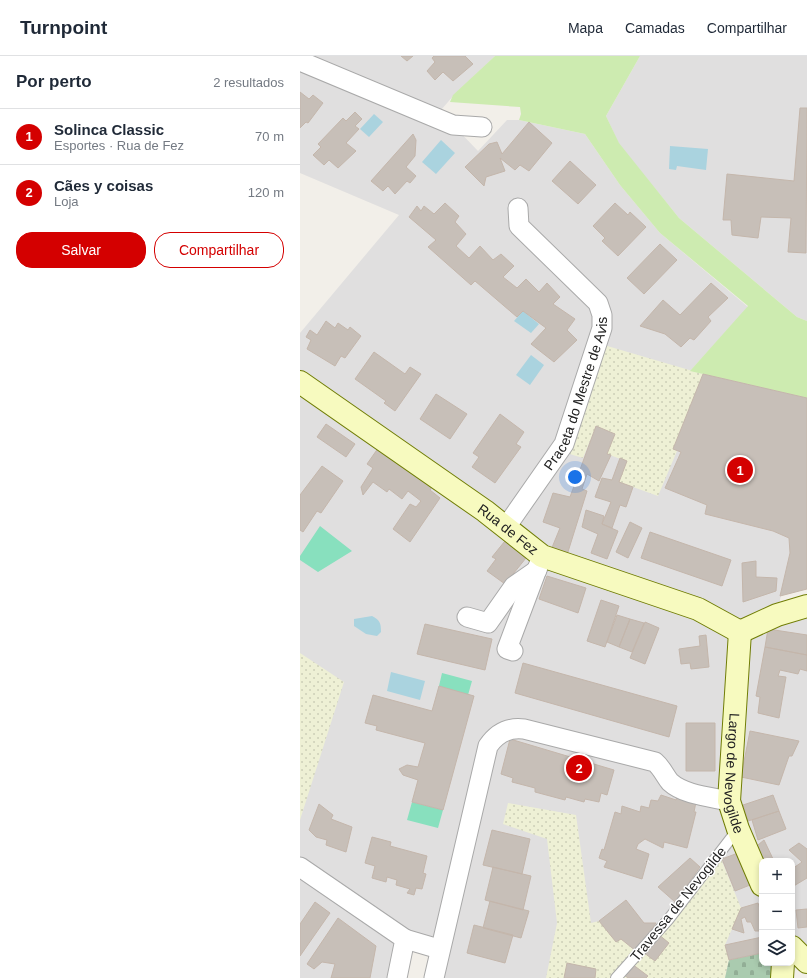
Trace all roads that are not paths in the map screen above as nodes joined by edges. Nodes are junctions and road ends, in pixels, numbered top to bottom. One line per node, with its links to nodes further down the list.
1 (300, 61): 2 (street)
2 (482, 127)
3 (518, 208): 5 (street, Praceta do Mestre de Avis)
4 (300, 382): 5 (street, Rua de Fez)
5 (506, 527): 6 (street, Rua de Fez)
6 (539, 563): 8 (street); 9 (street, Rua de Fez); 10 (street)
7 (807, 606): 9 (street)
8 (467, 617)
9 (740, 632): 11 (street, Largo de Nevogilde)
10 (513, 651)
11 (729, 802): 12 (street, Largo de Nevogilde); 16 (street)
12 (738, 829): 14 (street, Largo de Nevogilde); 22 (lane, Travessa de Nevogilde)
13 (300, 867): 15 (street)
14 (759, 878)
15 (405, 939): 16 (street); 20 (street)
16 (439, 949): 21 (street)
17 (795, 950): 18 (street)
18 (807, 962)
19 (783, 966): 23 (street)
20 (397, 978)
21 (434, 978)
22 (616, 978)
23 (782, 978)

